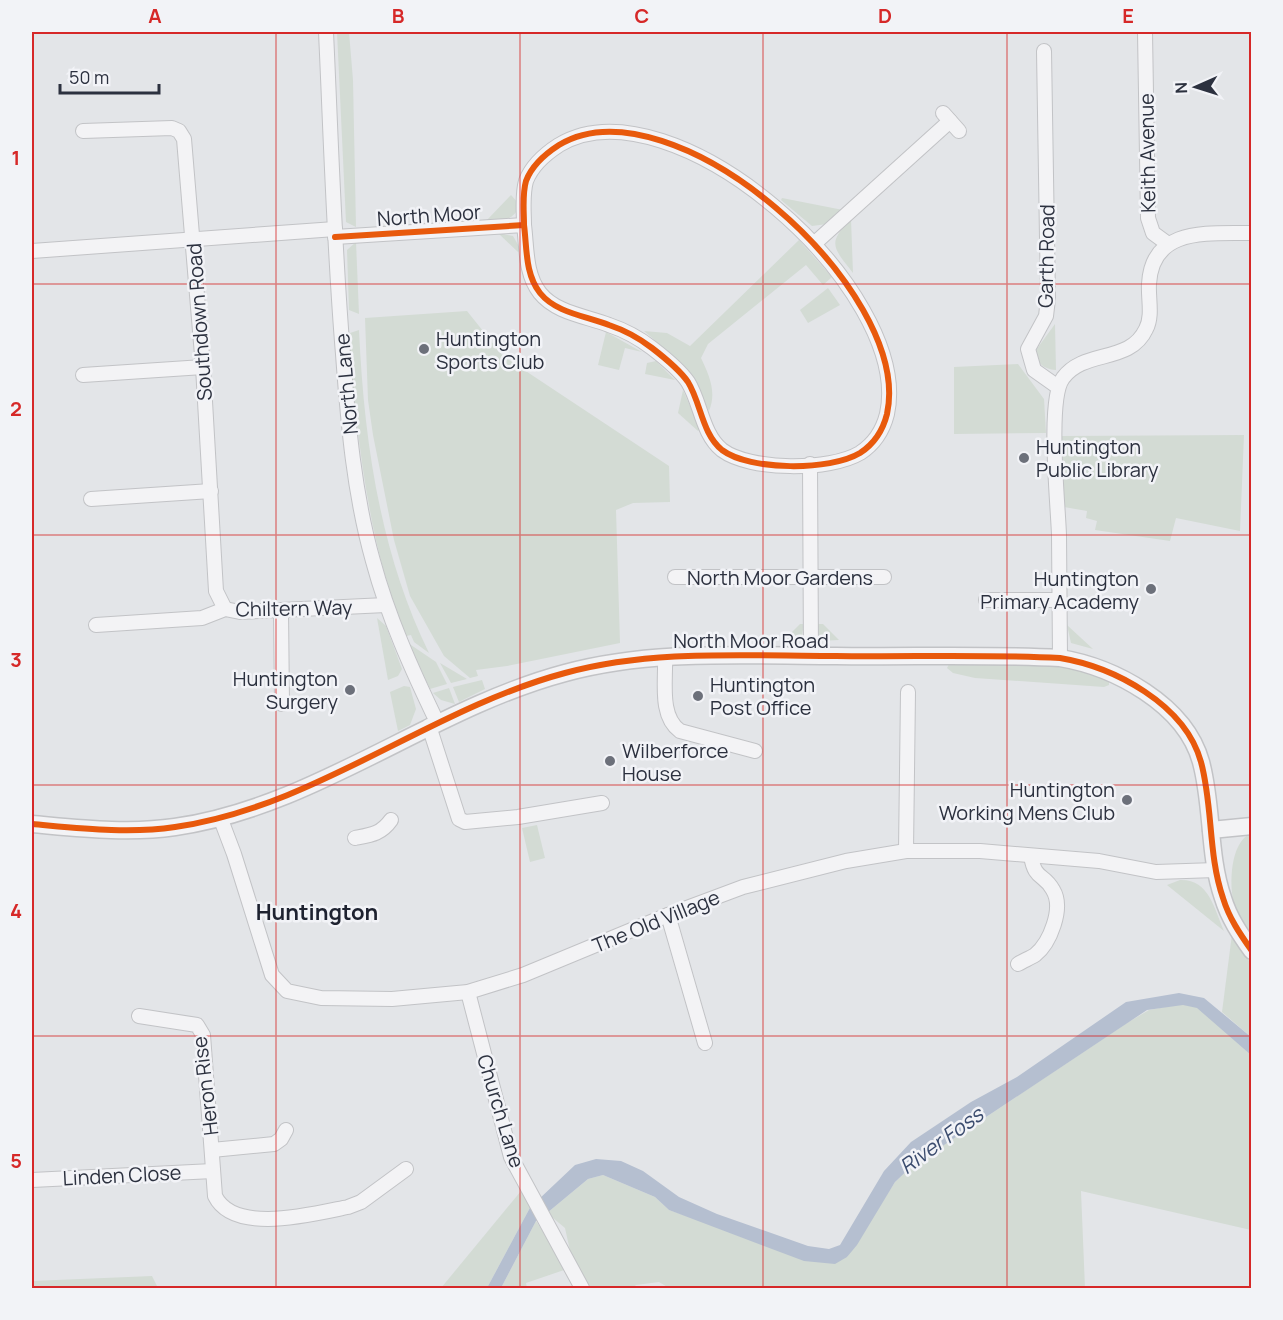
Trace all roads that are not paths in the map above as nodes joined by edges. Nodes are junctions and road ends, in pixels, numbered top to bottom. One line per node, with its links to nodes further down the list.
1 (326, 32): 7 (street, North Lane)
2 (1144, 32): 11 (street, Keith Avenue)
3 (1044, 51): 15 (street, Garth Road)
4 (951, 122): 10 (street)
5 (83, 131): 9 (street, Southdown Road)
6 (524, 225): 7 (street, North Moor); 10 (street); 16 (street)
7 (335, 233): 9 (street, North Moor); 24 (street, North Lane)
8 (1251, 233): 11 (street)
9 (193, 239): 12 (street, North Moor); 13 (street, Southdown Road)
10 (815, 243): 16 (street)
11 (1168, 244): 15 (street)
12 (32, 251)
13 (203, 367): 14 (street); 17 (street, Southdown Road)
14 (83, 375)
15 (1058, 387): 23 (street)
16 (810, 464): 19 (street)
17 (212, 491): 18 (street); 25 (street, Southdown Road)
18 (91, 499)
19 (811, 576): 20 (street, North Moor Gardens); 21 (street, North Moor Gardens); 28 (street)
20 (675, 577)
21 (884, 577)
22 (986, 600): 23 (street)
23 (1060, 600): 30 (street)
24 (386, 605): 26 (street, Chiltern Way); 33 (street, North Lane)
25 (225, 609): 26 (street, Chiltern Way); 27 (street, Chiltern Way)
26 (281, 610): 32 (street)
27 (96, 625)
28 (811, 656): 29 (street, North Moor Road); 30 (street, North Moor Road)
29 (665, 657): 33 (street, North Moor Road); 34 (street)
30 (1060, 658): 40 (street, North Moor Road)
31 (908, 692): 42 (street)
32 (282, 704)
33 (433, 724): 35 (street, North Lane); 36 (street, North Moor Road)
34 (755, 752)
35 (602, 803)
36 (220, 817): 38 (street, North Moor Road); 48 (street, The Old Village)
37 (391, 820): 41 (street)
38 (32, 824)
39 (1251, 826): 40 (street)
40 (1211, 830): 44 (street, North Moor Road)
41 (355, 838)
42 (906, 851): 43 (street, The Old Village); 45 (street, The Old Village)
43 (1031, 856): 44 (street, The Old Village); 47 (street)
44 (1216, 870): 46 (street, North Moor Road)
45 (668, 915): 48 (street, The Old Village); 50 (street)
46 (1251, 951)
47 (1018, 964)
48 (468, 992): 56 (street, Church Lane)
49 (139, 1016): 52 (street, Heron Rise)
50 (705, 1043)
51 (286, 1130): 52 (street)
52 (212, 1150): 54 (street, Heron Rise)
53 (406, 1169): 54 (street, Heron Rise)
54 (213, 1171): 55 (street, Linden Close)
55 (32, 1179)
56 (582, 1288)

